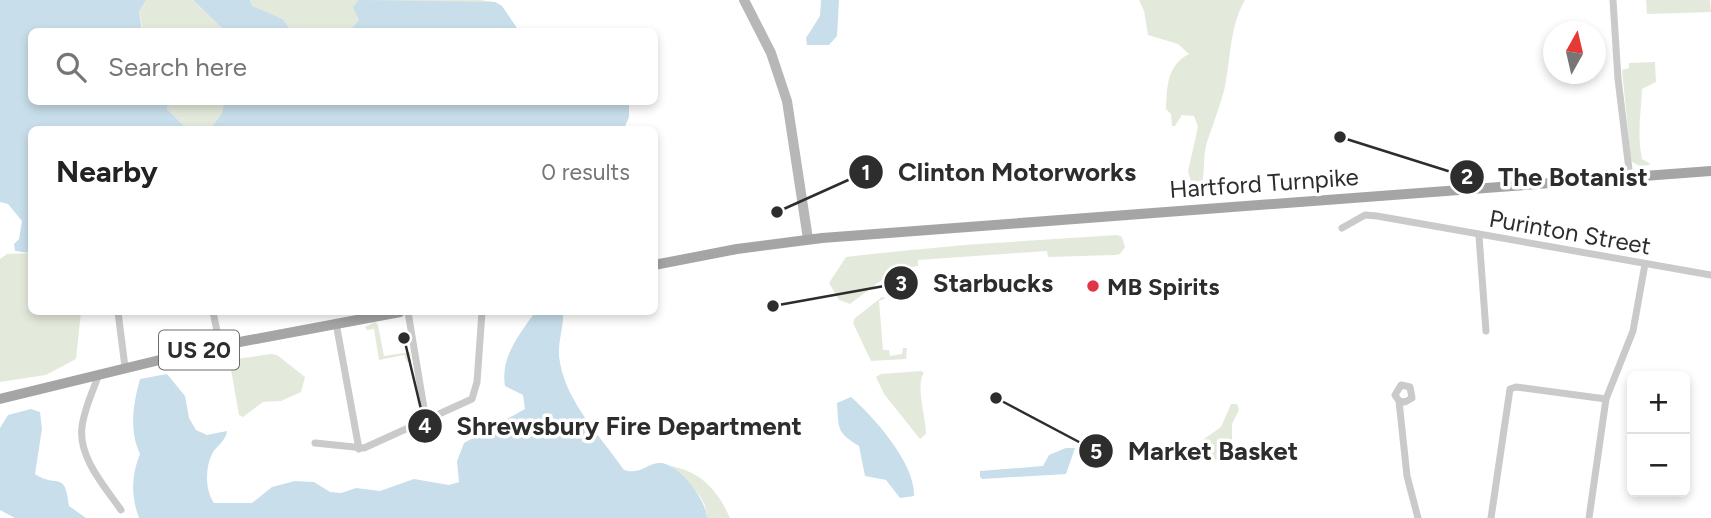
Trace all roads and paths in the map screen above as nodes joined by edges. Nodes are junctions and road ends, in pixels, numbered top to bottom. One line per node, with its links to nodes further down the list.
1 (744, 0): 7 (main road)
2 (1614, 0): 4 (street)
3 (1711, 171): 4 (main road, Hartford Turnpike)
4 (1630, 178): 7 (main road, Hartford Turnpike)
5 (1342, 228): 6 (street, Purinton Street)
6 (1479, 236): 9 (street, Purinton Street); 17 (street)
7 (808, 239): 8 (main road, Hartford Turnpike)
8 (658, 264)
9 (1645, 264): 10 (street, Purinton Street); 22 (street)
10 (1711, 275)
11 (118, 315): 19 (street)
12 (215, 315): 18 (street)
13 (354, 315): 16 (main road, US 20)
14 (408, 315): 24 (street)
15 (482, 315): 24 (street)
16 (336, 323): 18 (main road, US 20); 26 (street)
17 (1486, 331)
18 (220, 345): 19 (main road, US 20)
19 (125, 367): 20 (main road, US 20)
20 (99, 373): 21 (main road, US 20); 27 (street)
21 (0, 399)
22 (1606, 399): 29 (street); 30 (street)
23 (1399, 401): 28 (street)
24 (426, 420): 26 (street)
25 (315, 443): 26 (street)
26 (359, 449)
27 (121, 510)
28 (1418, 518)
29 (1491, 518)
30 (1588, 518)

